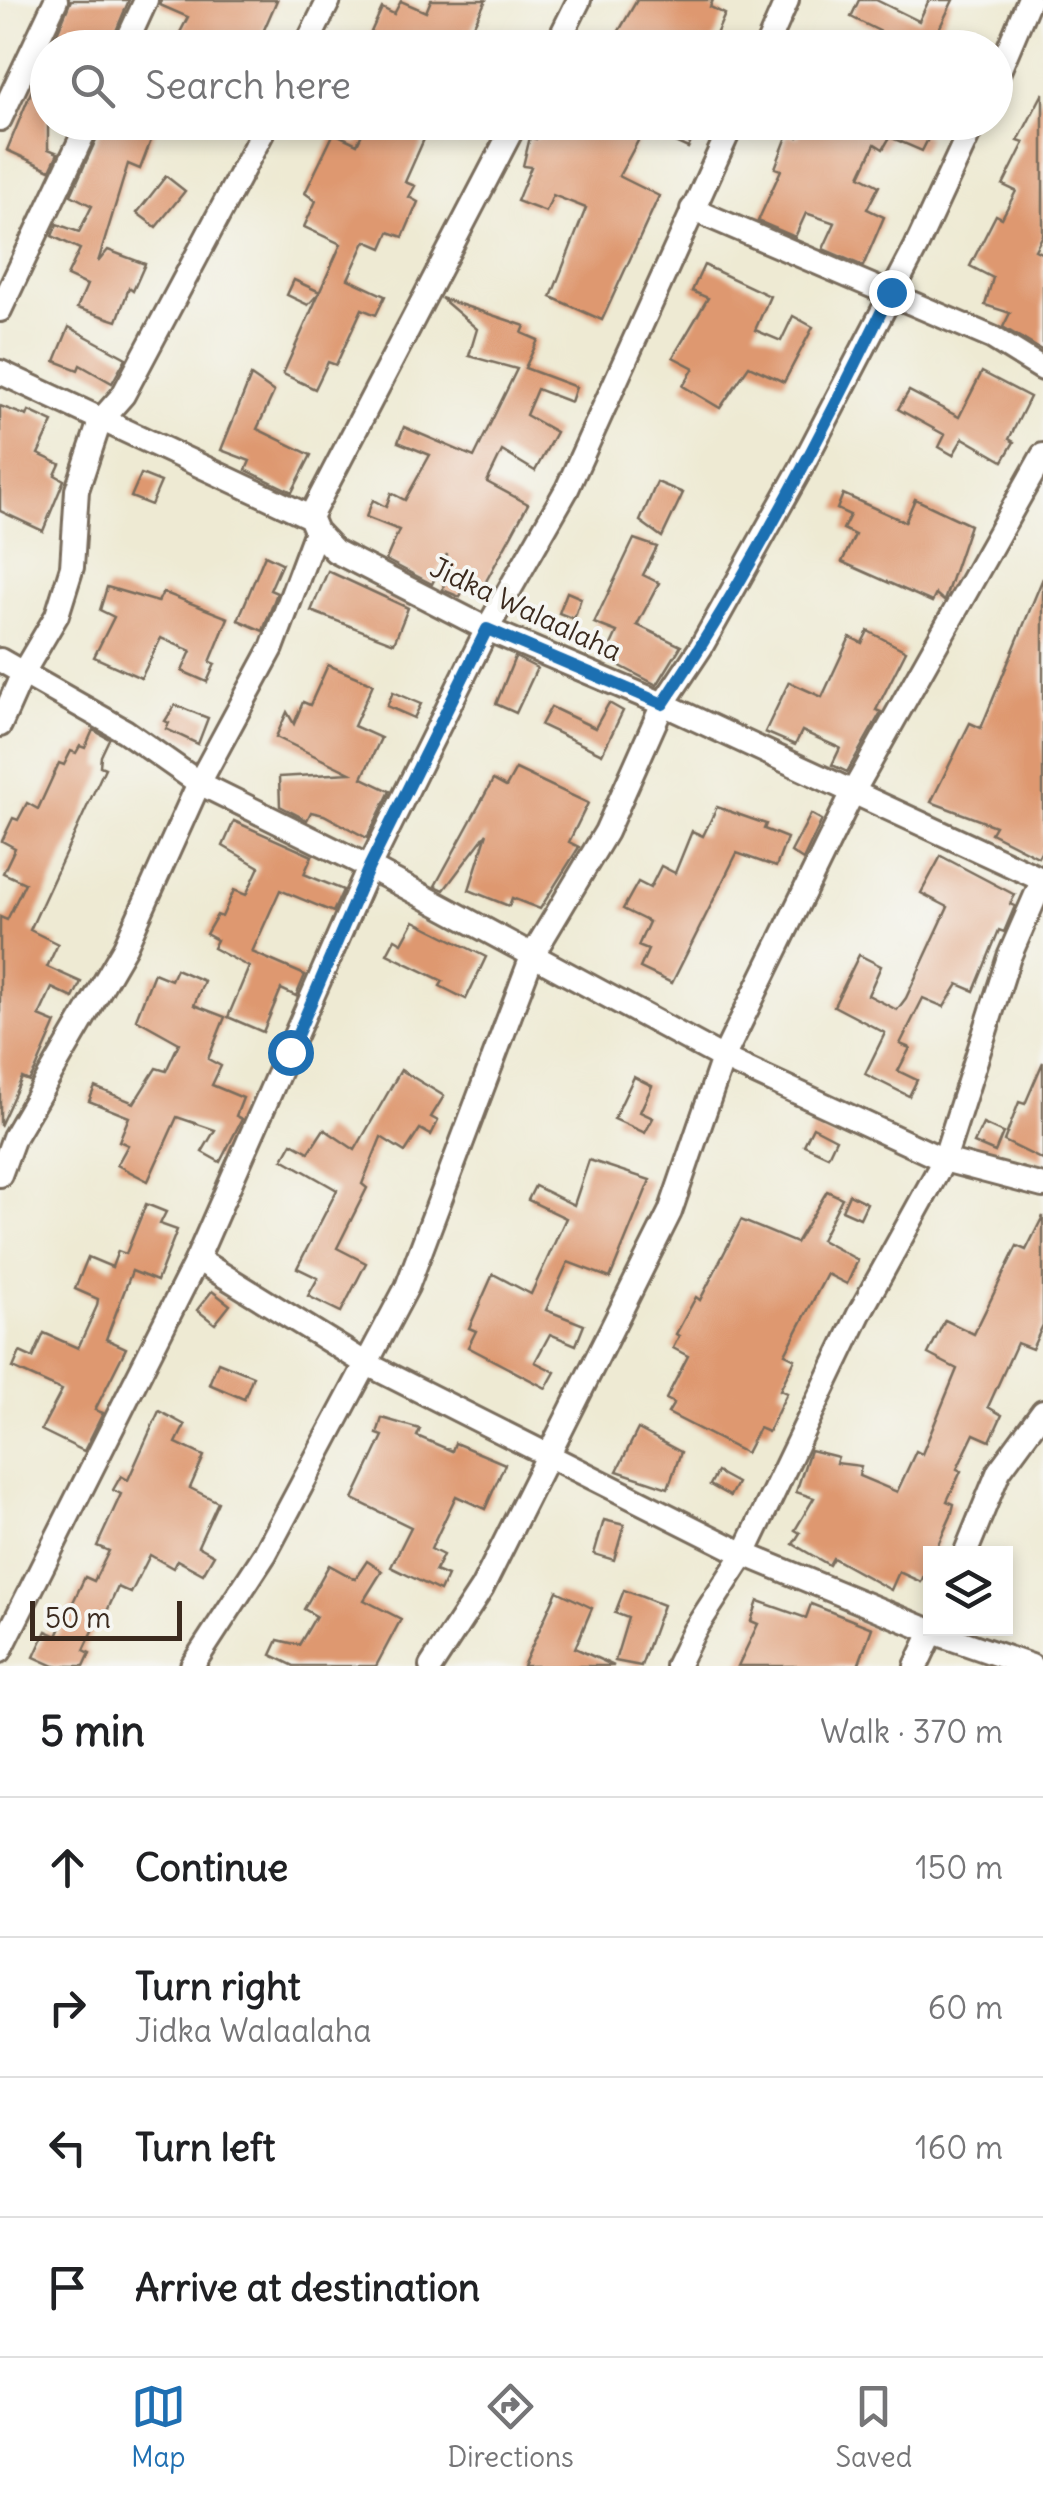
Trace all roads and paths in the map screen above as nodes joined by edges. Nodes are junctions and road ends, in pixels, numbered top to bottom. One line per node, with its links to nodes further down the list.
1 (56, 0): 7 (street)
2 (146, 0): 8 (street)
3 (329, 0): 9 (street)
4 (579, 0): 10 (street)
5 (787, 0): 11 (street)
6 (1028, 0): 12 (street)
7 (42, 30)
8 (132, 30)
9 (315, 30)
10 (563, 30)
11 (774, 30)
12 (1013, 37)
13 (30, 56): 14 (street)
14 (0, 120)
15 (80, 140): 22 (street)
16 (258, 140): 25 (street)
17 (507, 140): 27 (street)
18 (725, 140): 20 (street)
19 (965, 140): 21 (street)
20 (692, 210): 21 (street); 28 (street)
21 (891, 292): 23 (street); 31 (street)
22 (0, 310)
23 (1043, 369)
24 (0, 372): 25 (street, Jidka Walaalaha)
25 (100, 421): 27 (street, Jidka Walaalaha); 30 (street)
26 (1043, 455): 34 (street)
27 (313, 524): 28 (street, Jidka Walaalaha); 33 (street)
28 (487, 629): 31 (street, Jidka Walaalaha); 35 (street)
29 (0, 660): 30 (street)
30 (24, 671): 32 (street); 33 (street)
31 (663, 704): 34 (street, Jidka Walaalaha); 37 (street)
32 (0, 725)
33 (199, 783): 35 (street); 39 (street)
34 (854, 792): 36 (street, Jidka Walaalaha); 38 (street)
35 (369, 867): 37 (street); 43 (street)
36 (1043, 880): 40 (street)
37 (533, 954): 38 (street); 44 (street)
38 (722, 1058): 40 (street); 46 (street)
39 (7, 1134): 41 (street)
40 (944, 1160): 42 (street); 48 (street)
41 (0, 1175)
42 (1043, 1186)
43 (197, 1259): 44 (street); 52 (street)
44 (365, 1364): 46 (street); 53 (street)
45 (1043, 1411): 47 (street)
46 (546, 1454): 48 (street); 54 (street)
47 (968, 1546)
48 (744, 1554): 49 (street); 55 (street)
49 (923, 1626)
50 (931, 1636): 56 (street)
51 (950, 1636): 57 (street)
52 (0, 1651)
53 (192, 1666)
54 (431, 1666)
55 (678, 1666)
56 (916, 1666)
57 (1031, 1666)

